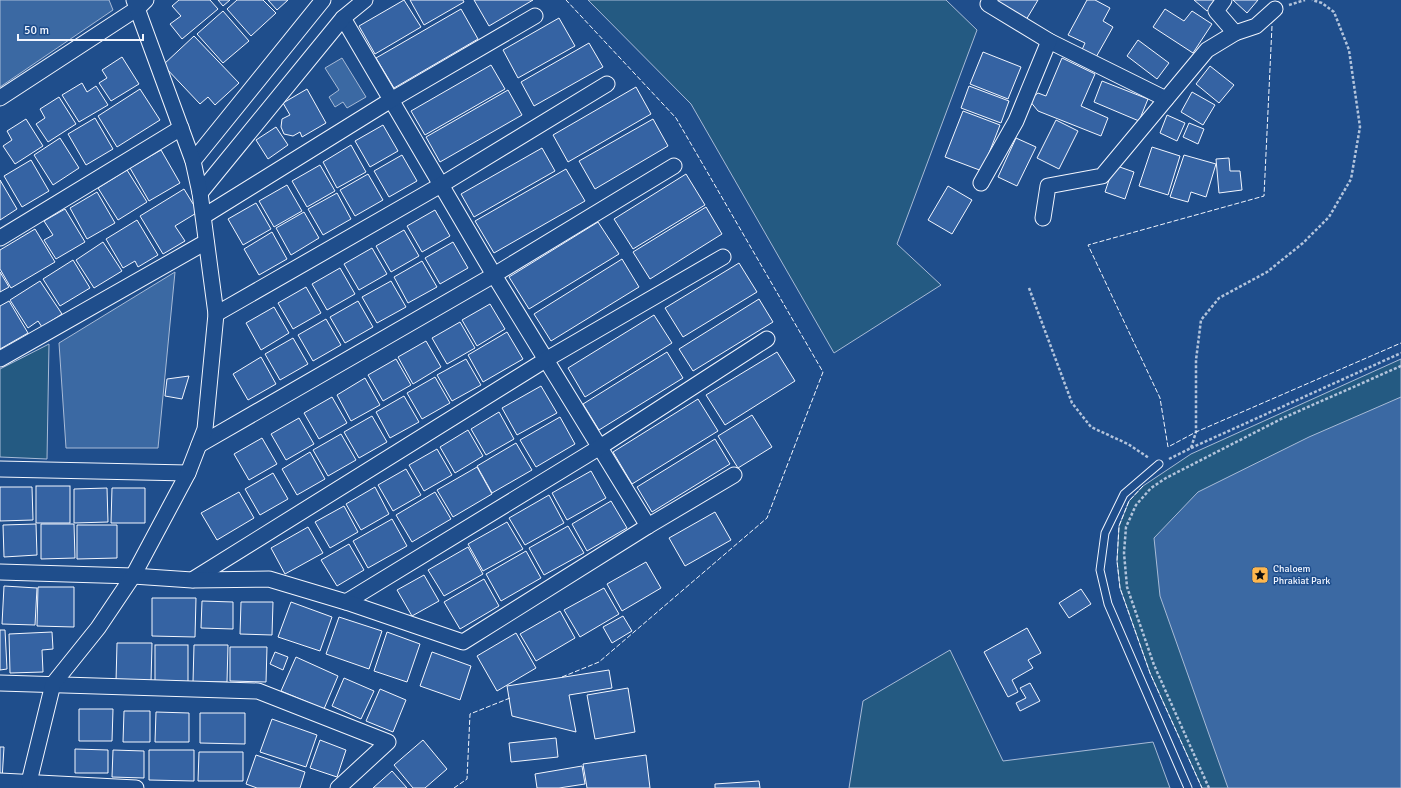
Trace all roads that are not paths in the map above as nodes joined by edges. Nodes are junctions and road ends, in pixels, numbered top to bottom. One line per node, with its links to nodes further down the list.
1 (323, 0): 16 (street)
2 (365, 0): 8 (street)
3 (990, 0): 10 (street)
4 (1224, 0): 9 (street)
5 (139, 3): 12 (street); 15 (street)
6 (1275, 9): 9 (street)
7 (535, 16): 14 (street)
8 (343, 18): 14 (street); 20 (street)
9 (1235, 33): 13 (street)
10 (1049, 41): 13 (street); 18 (street)
11 (607, 84): 19 (street)
12 (0, 98)
13 (1166, 99): 22 (street)
14 (391, 100): 19 (street); 21 (street)
15 (181, 128): 16 (street); 23 (street)
16 (192, 161): 20 (street)
17 (674, 166): 26 (street)
18 (981, 183)
19 (441, 185): 26 (street); 27 (street)
20 (200, 193): 21 (street)
21 (204, 216): 24 (street)
22 (1043, 218)
23 (0, 238)
24 (206, 242): 27 (street); 29 (street)
25 (723, 257): 30 (street)
26 (494, 275): 30 (street); 31 (street)
27 (216, 314): 31 (street)
28 (767, 339): 32 (street)
29 (0, 359)
30 (547, 360): 32 (street); 40 (street)
31 (199, 445): 35 (street)
32 (600, 447): 37 (street); 41 (street)
33 (1159, 464): 48 (lane)
34 (0, 469): 35 (street)
35 (188, 473): 39 (street)
36 (734, 475): 37 (street)
37 (648, 526): 41 (street)
38 (0, 572): 39 (street)
39 (133, 576): 40 (street); 43 (street)
40 (192, 580): 41 (street)
41 (346, 602)
42 (0, 683): 43 (street)
43 (52, 684): 45 (street); 47 (street)
44 (0, 781): 45 (street)
45 (29, 785): 46 (street)
46 (136, 788)
47 (338, 788)
48 (1188, 788)

